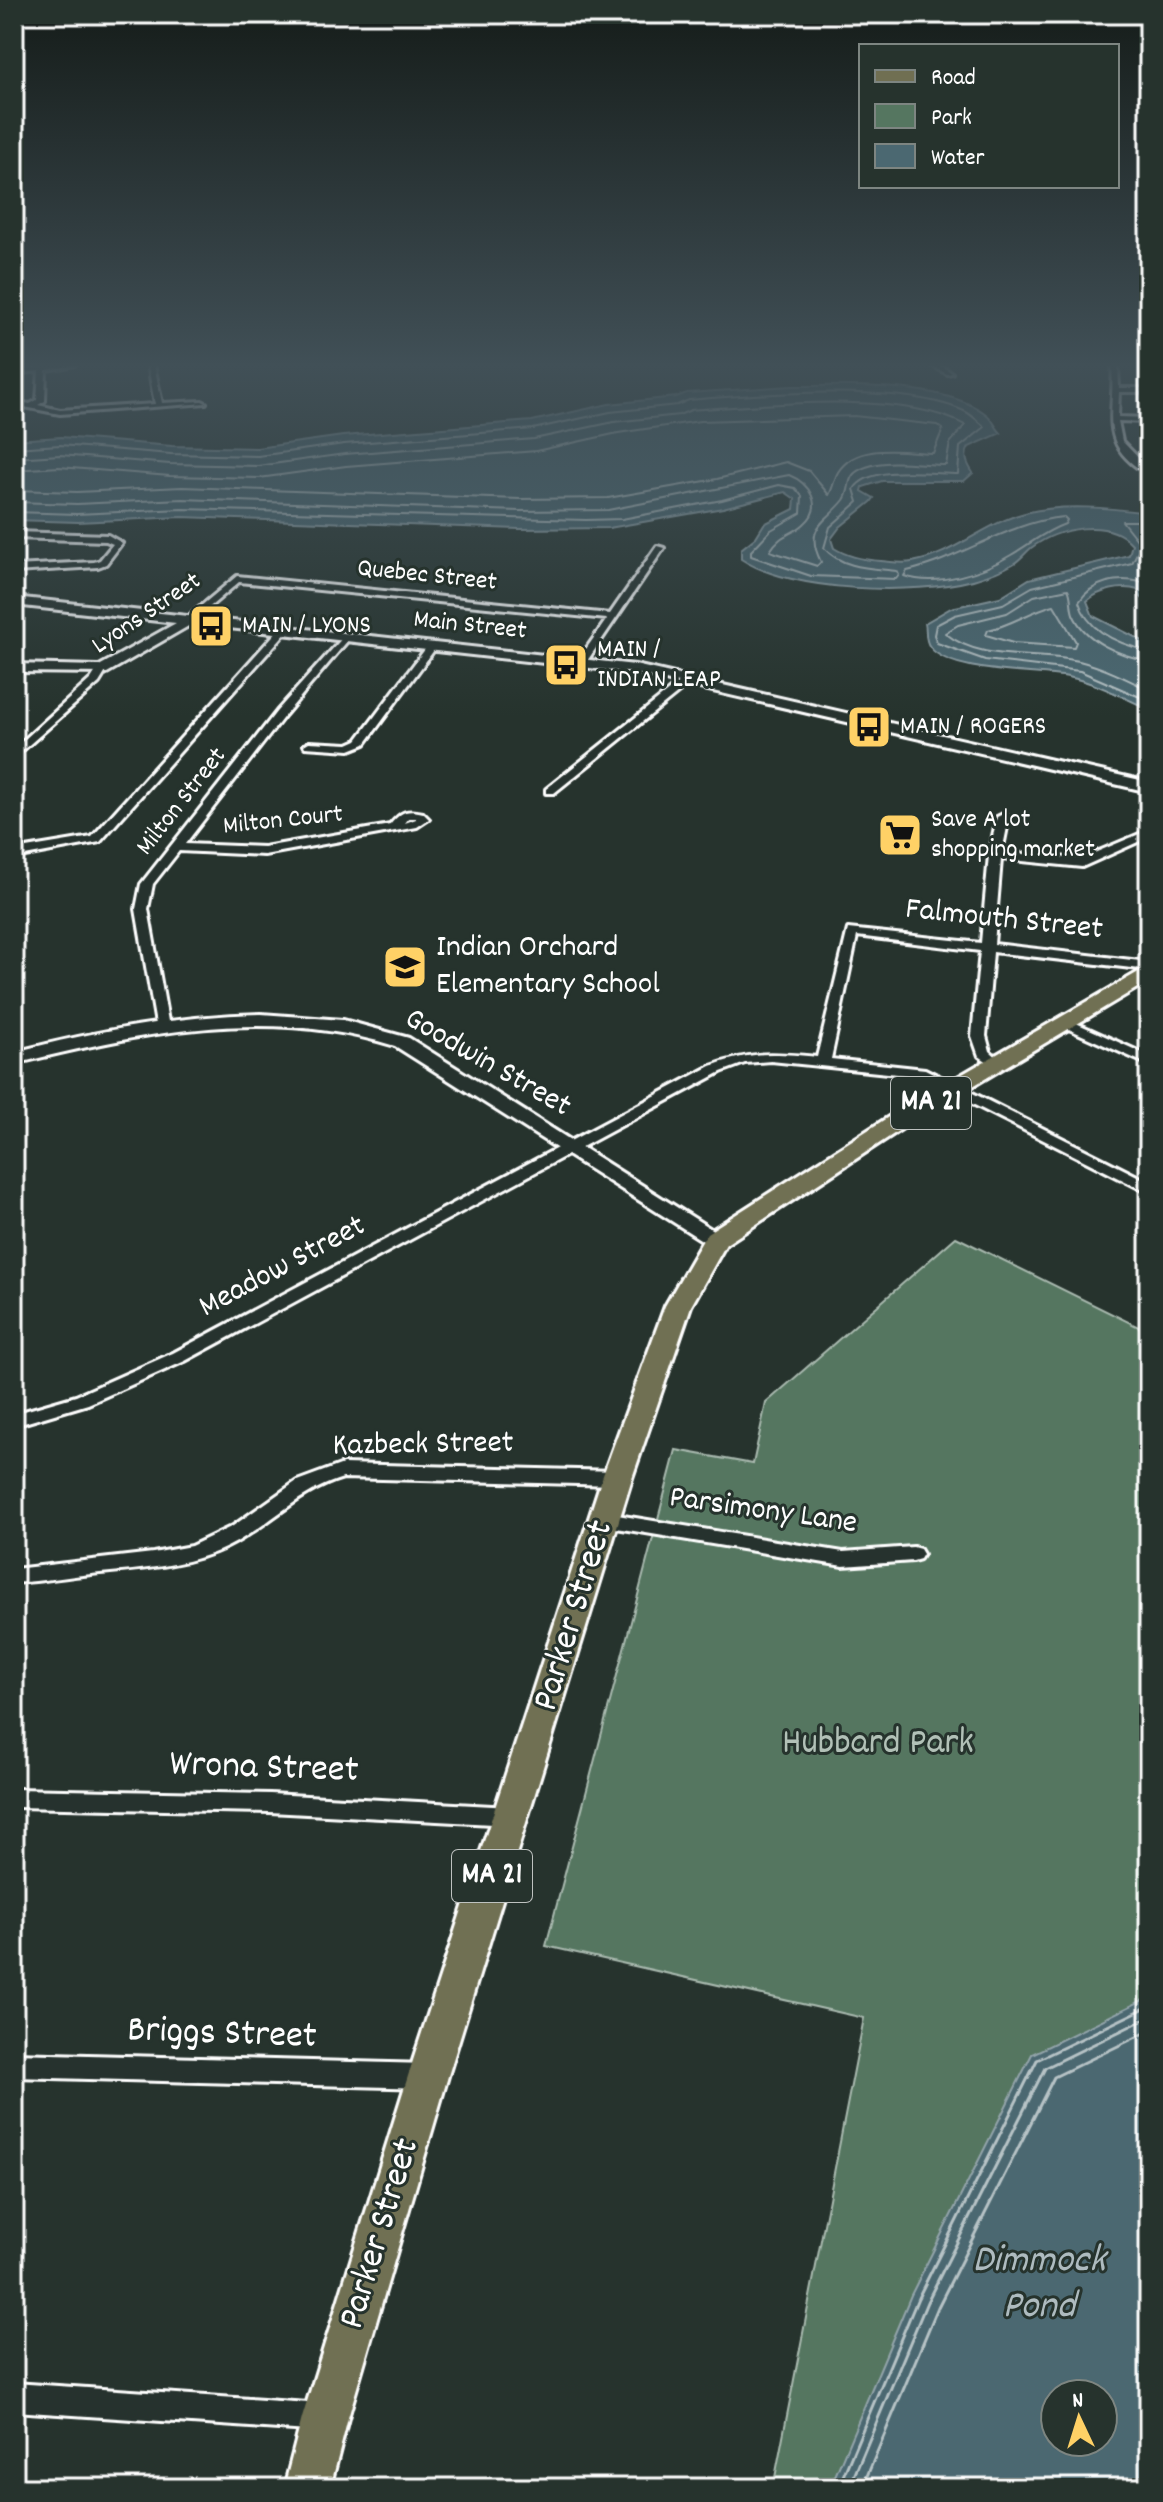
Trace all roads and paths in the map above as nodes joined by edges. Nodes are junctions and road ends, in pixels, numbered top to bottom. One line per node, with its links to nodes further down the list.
1 (14, 535): 3 (street)
2 (660, 548): 6 (street)
3 (14, 569)
4 (237, 579): 6 (street, Quebec Street); 7 (street, Lyons Street)
5 (14, 601): 7 (main road, Main Street)
6 (613, 617): 11 (street)
7 (188, 621): 8 (main road, Main Street); 13 (main road, Lyons Street)
8 (283, 630): 9 (main road, Main Street); 25 (street)
9 (346, 637): 10 (main road, Main Street); 24 (street, Milton Street)
10 (432, 646): 11 (main road, Main Street); 17 (street)
11 (582, 662): 14 (main road, Main Street)
12 (14, 668): 13 (main road)
13 (102, 670): 16 (street, Lyons Street)
14 (689, 680): 19 (main road, Main Street); 20 (street)
15 (14, 734): 16 (street)
16 (35, 734): 18 (street, Lyons Street)
17 (309, 745)
18 (14, 755)
19 (1149, 787)
20 (550, 791)
21 (1003, 817): 26 (street)
22 (394, 828): 24 (street, Milton Court)
23 (1149, 833): 26 (street)
24 (176, 847): 30 (street, Milton Street)
25 (14, 854)
26 (995, 855): 27 (street)
27 (987, 947): 28 (street, Falmouth Street); 32 (street, Falmouth Street); 34 (street)
28 (1149, 969): 29 (main road, Parker Street / MA 21)
29 (1065, 1022): 33 (street); 34 (main road, Parker Street / MA 21)
30 (162, 1027): 31 (main road, Goodwin Street); 36 (main road, Goodwin Street)
31 (14, 1058)
32 (823, 1061): 35 (street, Meadow Street); 36 (street, Meadow Street)
33 (1149, 1061)
34 (997, 1064): 35 (main road, Parker Street / MA 21)
35 (956, 1089): 37 (street, Meadow Street); 38 (main road, Parker Street / MA 21)
36 (572, 1147): 38 (main road, Goodwin Street); 39 (street, Meadow Street)
37 (1149, 1188)
38 (716, 1239): 40 (main road, Parker Street / MA 21)
39 (14, 1420)
40 (617, 1478): 41 (main road, Parker Street / MA 21); 43 (street, Kazbeck Street)
41 (605, 1520): 42 (street, Parsimony Lane); 45 (main road, Parker Street / MA 21)
42 (913, 1554)
43 (14, 1576)
44 (14, 1798): 45 (street, Wrona Street)
45 (511, 1816): 47 (main road, Parker Street / MA 21)
46 (14, 2065): 47 (street, Briggs Street)
47 (428, 2076): 49 (main road, Parker Street / MA 21)
48 (14, 2397): 49 (street)
49 (325, 2418): 50 (main road, Parker Street / MA 21)
50 (307, 2488)

